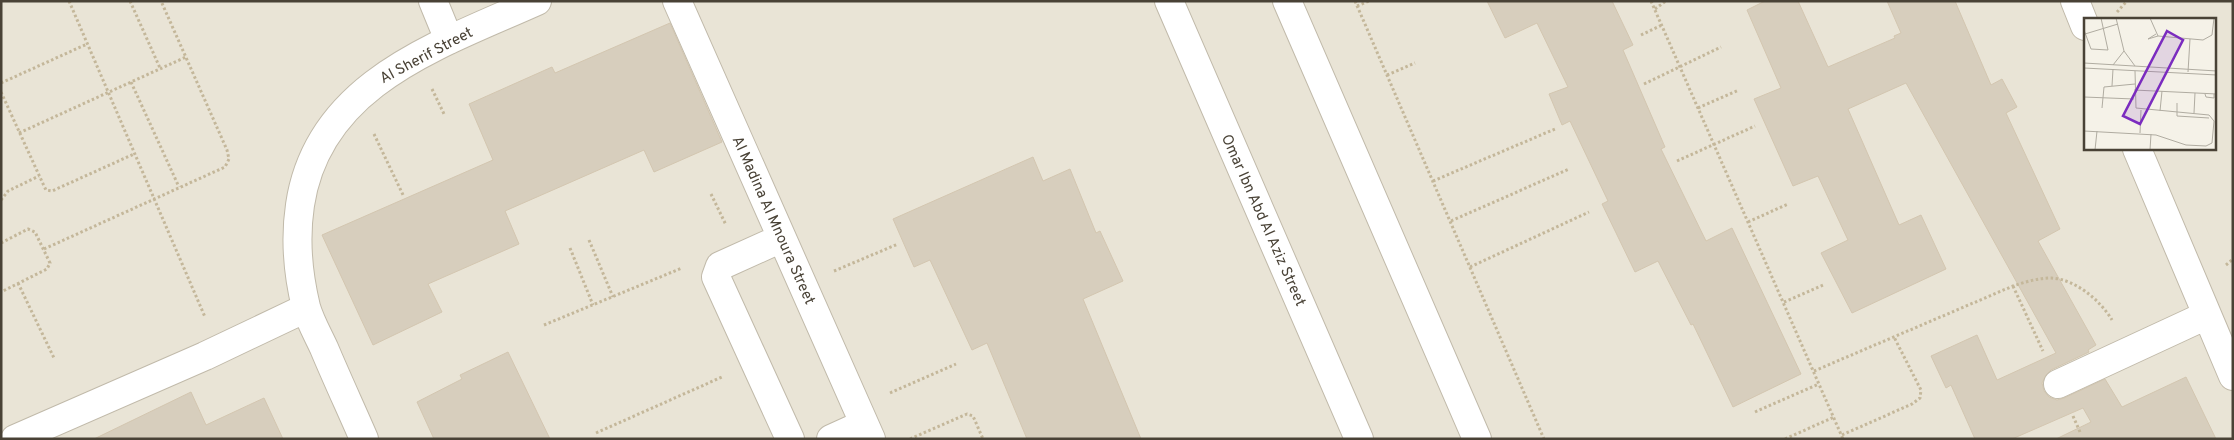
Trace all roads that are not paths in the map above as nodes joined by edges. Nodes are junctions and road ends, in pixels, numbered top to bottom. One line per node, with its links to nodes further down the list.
1 (433, 1): 8 (street)
2 (537, 1): 8 (street, Al Sherif Street)
3 (677, 1): 10 (street, Al Madina Al Mnoura Street)
4 (1168, 1): 20 (street, Omar Ibn Abd Al Aziz Street)
5 (1286, 1): 21 (street)
6 (2075, 1): 7 (street)
7 (2084, 24)
8 (449, 40): 11 (street, Al Sherif Street)
9 (2137, 150): 12 (street)
10 (782, 238): 15 (street, Al Madina Al Mnoura Street); 18 (street)
11 (306, 308): 16 (street); 17 (street, Al Sherif Street)
12 (2207, 315): 13 (street); 14 (street)
13 (2233, 376)
14 (2058, 384)
15 (864, 423): 19 (street)
16 (15, 439)
17 (364, 439)
18 (790, 439)
19 (832, 439)
20 (1360, 439)
21 (1477, 439)

